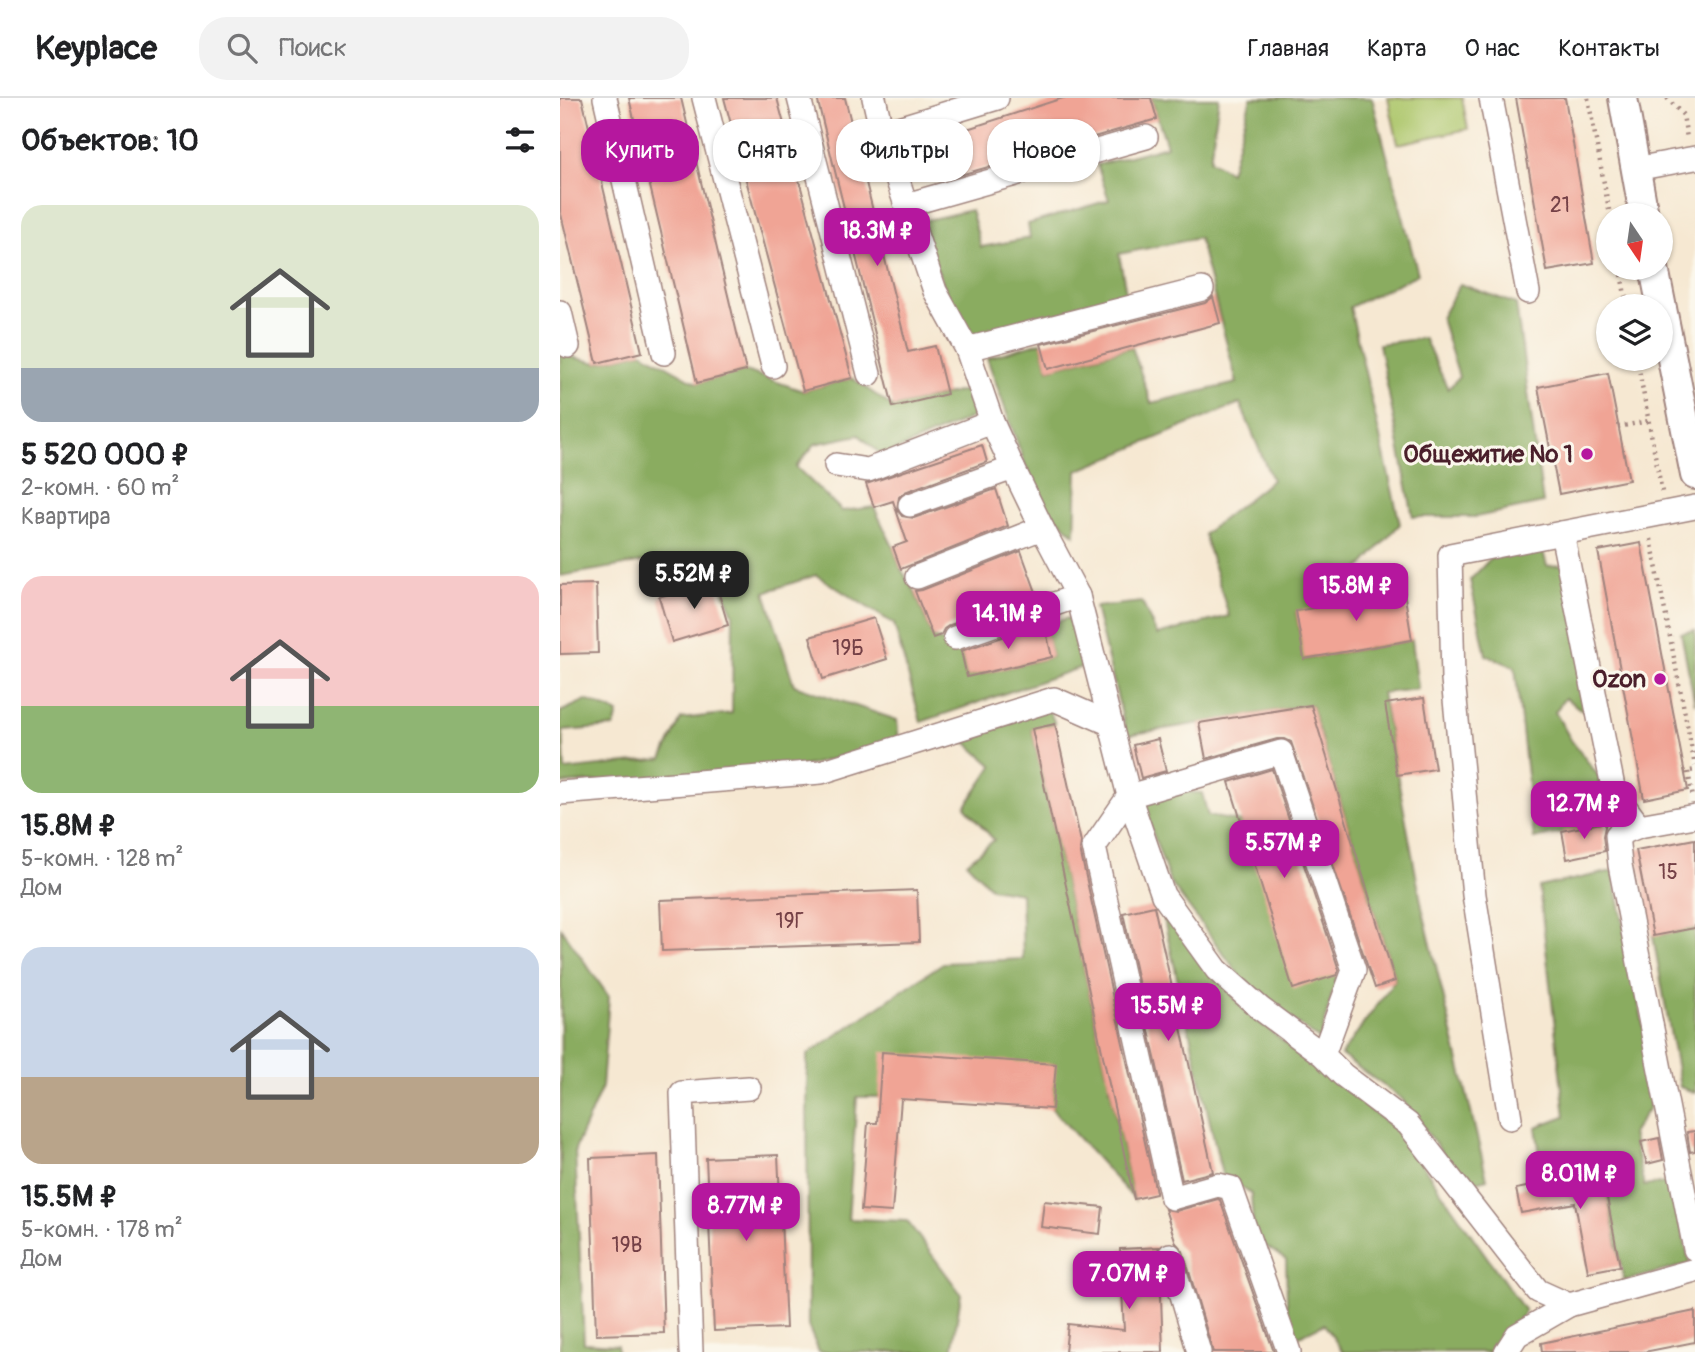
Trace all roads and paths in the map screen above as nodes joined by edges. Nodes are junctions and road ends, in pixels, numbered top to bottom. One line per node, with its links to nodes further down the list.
1 (605, 98): 26 (street)
2 (704, 98): 27 (street)
3 (799, 98): 29 (street)
4 (874, 98): 9 (street)
5 (997, 98): 10 (street)
6 (1491, 98): 22 (street)
7 (1588, 98): 17 (path)
8 (1623, 98): 15 (main road)
9 (879, 119)
10 (928, 119)
11 (1695, 128): 12 (path)
12 (1685, 130)
13 (1146, 138): 19 (street)
14 (1695, 158): 15 (street)
15 (1635, 169): 18 (main road)
16 (898, 182): 19 (street)
17 (1608, 203)
18 (1642, 203)
19 (905, 205): 25 (street)
20 (1656, 280): 35 (main road)
21 (1202, 289): 25 (street)
22 (1528, 292)
23 (560, 312): 24 (street)
24 (568, 346)
25 (967, 349): 31 (street)
26 (664, 353)
27 (773, 366)
28 (1639, 371): 30 (path)
29 (869, 373)
30 (1649, 421): 32 (path); 38 (path)
31 (992, 422): 33 (street); 34 (street)
32 (1618, 427)
33 (836, 465)
34 (1013, 468): 36 (street); 39 (street)
35 (1695, 475)
36 (910, 505)
37 (1695, 507): 38 (street)
38 (1647, 516): 40 (street); 45 (path)
39 (1042, 528): 41 (street); 42 (street)
40 (1562, 533): 49 (street); 52 (street)
41 (917, 577)
42 (1078, 596): 43 (street); 44 (street)
43 (956, 638)
44 (1111, 724): 46 (street); 47 (street)
45 (1695, 768): 48 (path)
46 (560, 793)
47 (1129, 796): 50 (street); 50 (street); 59 (street)
48 (1694, 808): 49 (street)
49 (1639, 825): 53 (street)
50 (1323, 1055): 56 (street)
51 (749, 1088): 57 (street)
52 (1510, 1118)
53 (1695, 1249)
54 (1170, 1255): 58 (street)
55 (1695, 1270): 56 (street)
56 (1569, 1304): 60 (street)
57 (691, 1352)
58 (1199, 1352)
59 (1289, 1352)
60 (1506, 1352)

